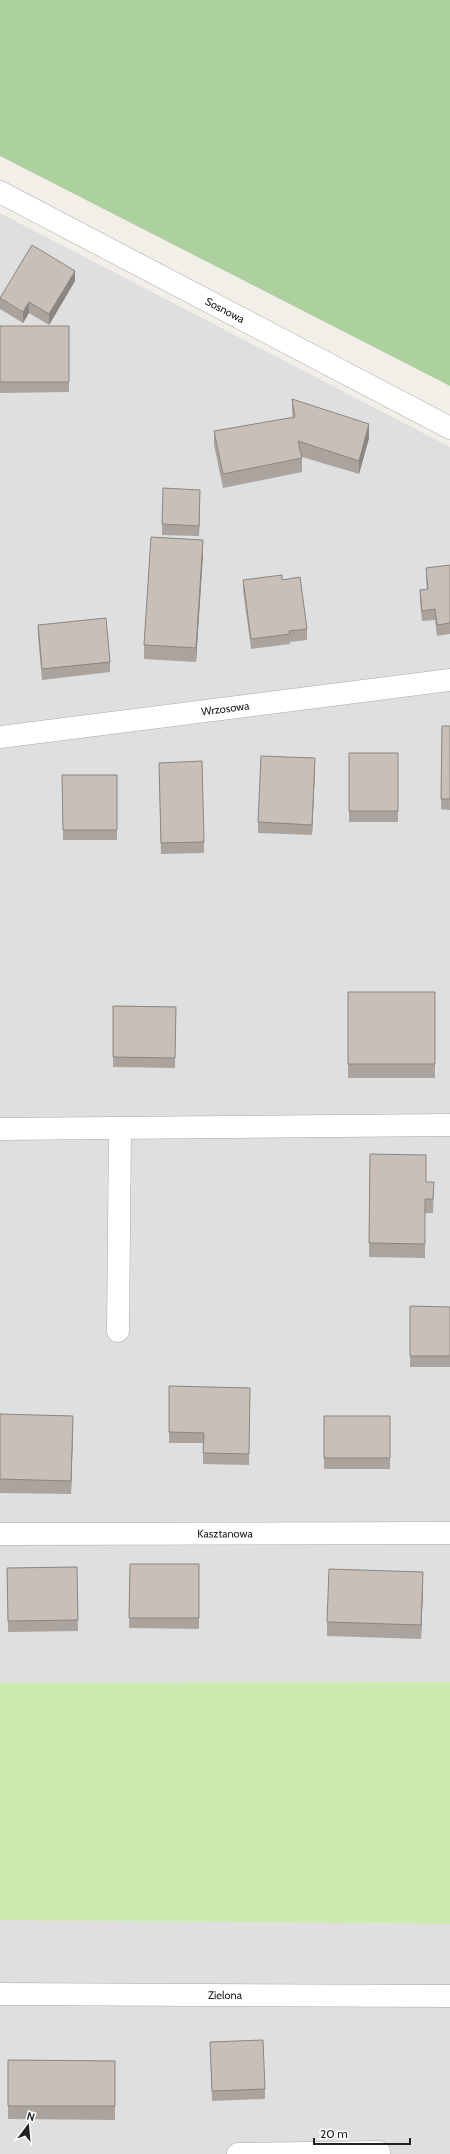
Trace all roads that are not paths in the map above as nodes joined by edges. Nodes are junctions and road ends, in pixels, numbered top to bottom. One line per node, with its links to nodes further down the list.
1 (0, 192): 2 (street, Sosnowa)
2 (450, 428)
3 (450, 680): 4 (street, Wrzosowa)
4 (0, 737)
5 (450, 1125): 7 (street)
6 (0, 1129): 7 (street)
7 (120, 1129): 8 (street)
8 (118, 1331)
9 (450, 1533): 10 (street, Kasztanowa)
10 (0, 1534)
11 (0, 1994): 12 (street, Zielona)
12 (450, 1996)
13 (379, 2152): 14 (street)
14 (238, 2154)

